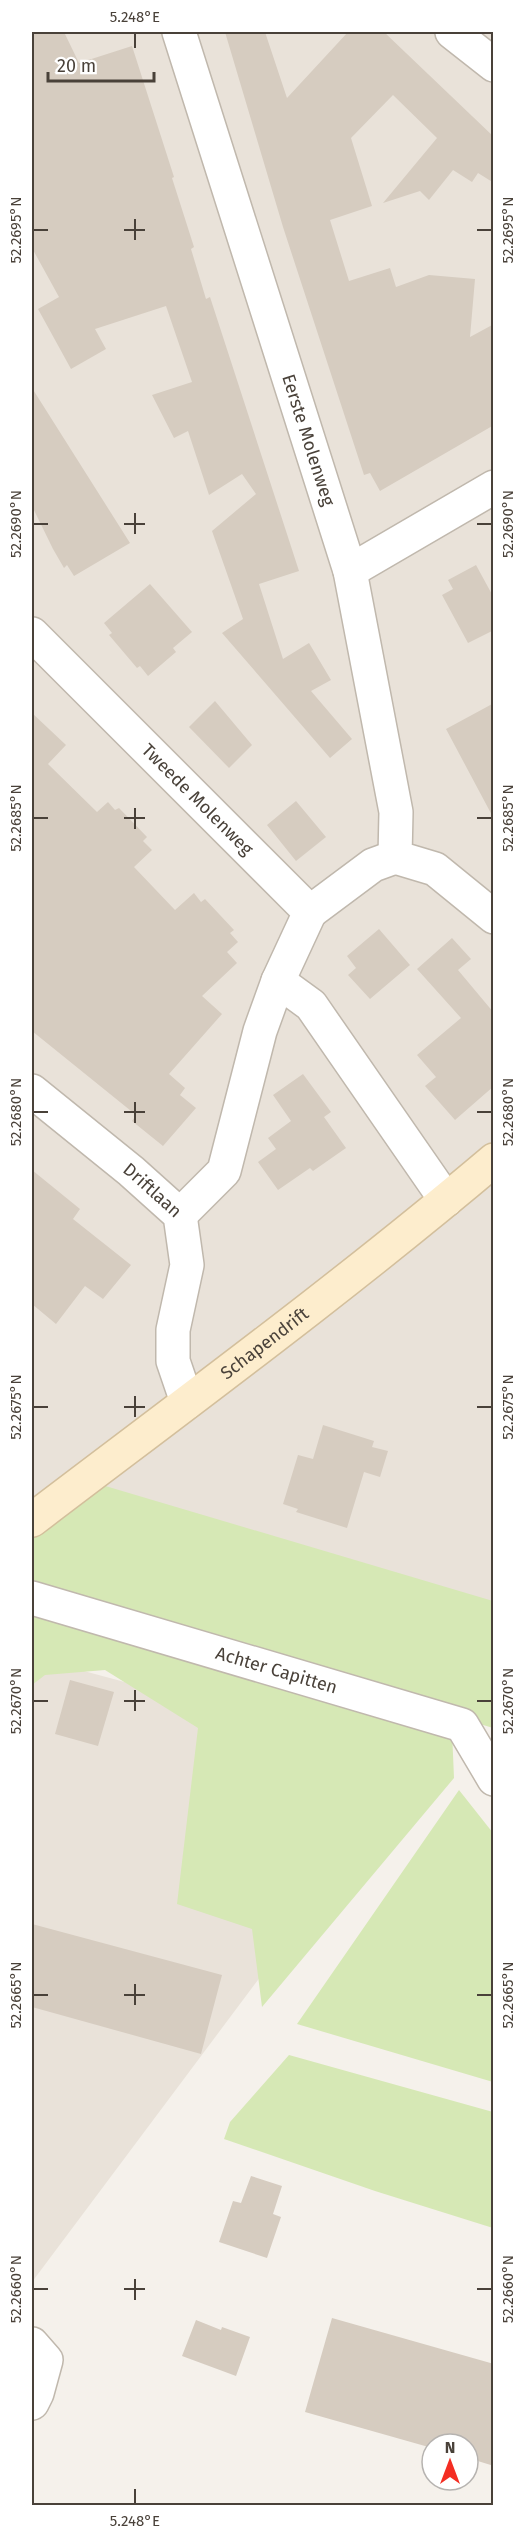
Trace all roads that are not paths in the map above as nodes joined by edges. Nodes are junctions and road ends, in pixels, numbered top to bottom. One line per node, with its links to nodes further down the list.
1 (179, 32): 5 (street, Eerste Molenweg)
2 (452, 32): 3 (street)
3 (494, 65)
4 (494, 487): 5 (street)
5 (350, 571): 7 (street, Eerste Molenweg)
6 (32, 634): 8 (street, Tweede Molenweg)
7 (395, 857): 8 (street); 9 (street)
8 (310, 912): 10 (street)
9 (494, 917)
10 (278, 981): 13 (street); 14 (street)
11 (32, 1091): 14 (street, Driftlaan)
12 (494, 1160): 13 (street, Schapendrift)
13 (446, 1200): 15 (street, Schapendrift)
14 (180, 1215): 15 (street, Driftlaan)
15 (187, 1402): 16 (street, Schapendrift)
16 (32, 1520)
17 (32, 1598): 18 (street, Achter Capitten)
18 (494, 1779)
19 (39, 2352): 20 (street)
20 (32, 2403)

